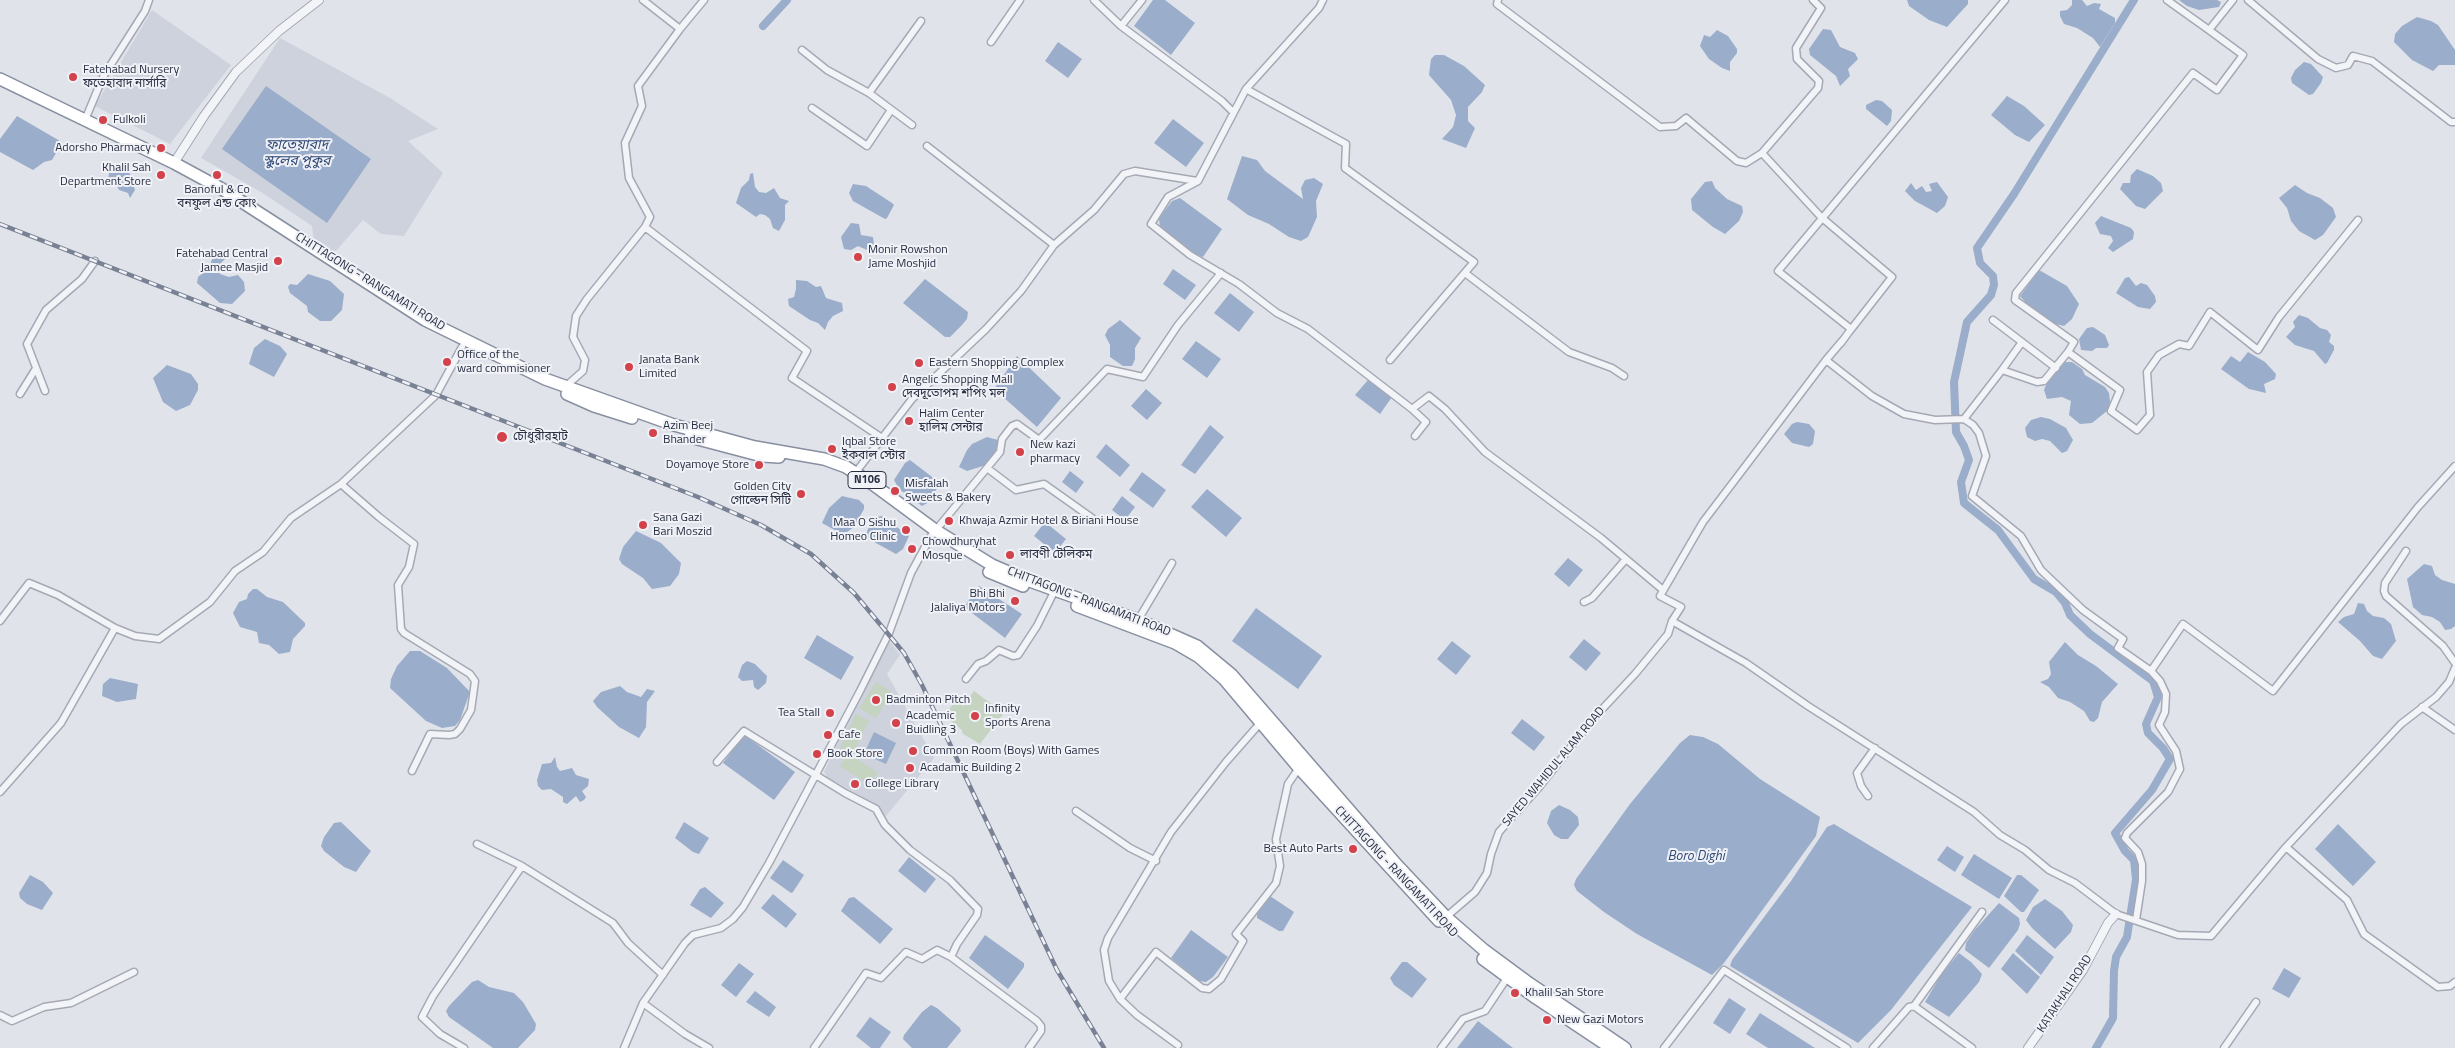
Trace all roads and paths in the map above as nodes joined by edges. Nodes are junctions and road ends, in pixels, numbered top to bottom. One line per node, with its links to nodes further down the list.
1 (149, 0): 28 (street)
2 (319, 0): 33 (street)
3 (643, 0): 17 (street)
4 (704, 0): 17 (street)
5 (1020, 0): 19 (street)
6 (1094, 0): 16 (street)
7 (1142, 0): 16 (street)
8 (1323, 0): 23 (street)
9 (1498, 0): 32 (street)
10 (1813, 0): 32 (street)
11 (2004, 0): 35 (street)
12 (2167, 0): 18 (street)
13 (2233, 0): 18 (street)
14 (2248, 0): 29 (street)
15 (921, 21): 24 (street)
16 (1121, 26): 27 (street)
17 (680, 28): 37 (street)
18 (2209, 30): 47 (street)
19 (991, 42)
20 (802, 50): 24 (street)
21 (0, 79): 28 (highway, CHITTAGONG - RANGAMATI ROAD / N106)
22 (0, 88): 46 (highway, CHITTAGONG - RANGAMATI ROAD / N106)
23 (1246, 89): 27 (street); 40 (street)
24 (869, 93): 26 (street)
25 (812, 108): 26 (street)
26 (891, 110): 30 (street)
27 (1233, 112): 34 (street)
28 (85, 120): 33 (highway, CHITTAGONG - RANGAMATI ROAD / N106)
29 (2455, 122)
30 (912, 125)
31 (927, 146): 38 (street)
32 (1762, 153): 35 (street)
33 (174, 163): 54 (highway, CHITTAGONG - RANGAMATI ROAD / N106)
34 (1198, 181): 38 (street); 41 (street)
35 (1821, 218): 43 (street); 43 (street)
36 (2358, 220): 47 (street)
37 (646, 227): 54 (street); 60 (street)
38 (1054, 245): 60 (street)
39 (95, 260): 51 (street)
40 (1465, 272): 48 (street); 53 (street)
41 (1221, 273): 57 (street); 62 (street)
42 (1993, 320): 44 (street)
43 (1851, 329): 45 (street); 49 (street)
44 (2022, 342): 50 (street); 52 (street)
45 (1841, 343)
46 (462, 347): 64 (street); 66 (highway, CHITTAGONG - RANGAMATI ROAD / N106)
47 (2068, 352): 50 (street)
48 (1390, 360)
49 (1826, 360): 58 (street); 70 (street)
50 (2056, 368): 52 (street)
51 (35, 370): 55 (street); 56 (street)
52 (2002, 370): 58 (street)
53 (1624, 376)
54 (566, 386): 63 (highway, CHITTAGONG - RANGAMATI ROAD / N106)
55 (45, 392)
56 (20, 394)
57 (1412, 409): 59 (street); 68 (street)
58 (1964, 419): 80 (street)
59 (1415, 436)
60 (882, 438): 63 (street)
61 (2455, 466): 80 (street)
62 (987, 468): 65 (street); 66 (street)
63 (856, 472): 66 (highway, CHITTAGONG - RANGAMATI ROAD / N106)
64 (341, 484): 76 (street); 89 (street)
65 (1092, 518)
66 (933, 533): 71 (highway, CHITTAGONG - RANGAMATI ROAD / N106); 73 (highway, CHITTAGONG - RANGAMATI ROAD / N106); 90 (street)
67 (2406, 551): 78 (street)
68 (1626, 559): 70 (street); 72 (street)
69 (1172, 563): 73 (street)
70 (1663, 590): 74 (street)
71 (1052, 596): 77 (highway, CHITTAGONG - RANGAMATI ROAD / N106); 82 (street)
72 (1584, 602)
73 (1138, 620): 77 (highway, CHITTAGONG - RANGAMATI ROAD / N106)
74 (1672, 620): 86 (street); 100 (street, SAYED WAHIDUL ALAM ROAD)
75 (0, 621): 76 (street)
76 (115, 628): 91 (street)
77 (1201, 654): 84 (highway, CHITTAGONG - RANGAMATI ROAD / N106)
78 (2455, 663)
79 (2455, 668): 81 (street)
80 (2151, 671): 101 (street)
81 (2453, 677): 83 (street)
82 (966, 679)
83 (2422, 708): 85 (street); 95 (street)
84 (1265, 718): 88 (highway, CHITTAGONG - RANGAMATI ROAD / N106); 96 (street); 100 (highway, CHITTAGONG - RANGAMATI ROAD / N106)
85 (2455, 730)
86 (1875, 748): 92 (street); 99 (street)
87 (717, 762): 90 (street)
88 (1299, 768): 105 (highway, CHITTAGONG - RANGAMATI ROAD / N106); 107 (street)
89 (412, 771)
90 (816, 775): 102 (street); 104 (street)
91 (0, 792)
92 (1868, 796)
93 (1076, 811): 96 (street)
94 (477, 844): 97 (street)
95 (2286, 847): 101 (street); 106 (street)
96 (1156, 861): 107 (street)
97 (522, 866): 104 (street); 113 (street)
98 (1982, 912): 110 (street)
99 (2116, 914): 101 (street); 125 (street, KATAKHALI ROAD)
100 (1446, 917): 120 (highway, CHITTAGONG - RANGAMATI ROAD / N106)
101 (2136, 920)
102 (951, 957): 116 (street); 117 (street)
103 (134, 972): 111 (street)
104 (663, 975): 109 (street)
105 (1507, 978): 118 (street); 119 (highway, CHITTAGONG - RANGAMATI ROAD / N106)
106 (2455, 982)
107 (1120, 999): 112 (street)
108 (2256, 1002): 126 (street)
109 (643, 1003): 114 (street); 115 (street)
110 (1914, 1006): 123 (street); 124 (street)
111 (0, 1015)
112 (1178, 1045)
113 (464, 1048)
114 (624, 1048)
115 (709, 1048)
116 (814, 1048)
117 (1029, 1048)
118 (1441, 1048)
119 (1611, 1048)
120 (1625, 1048)
121 (1664, 1048): 122 (street)
122 (1848, 1048)
123 (1873, 1048)
124 (1972, 1048)
125 (2028, 1048)
126 (2224, 1048)

